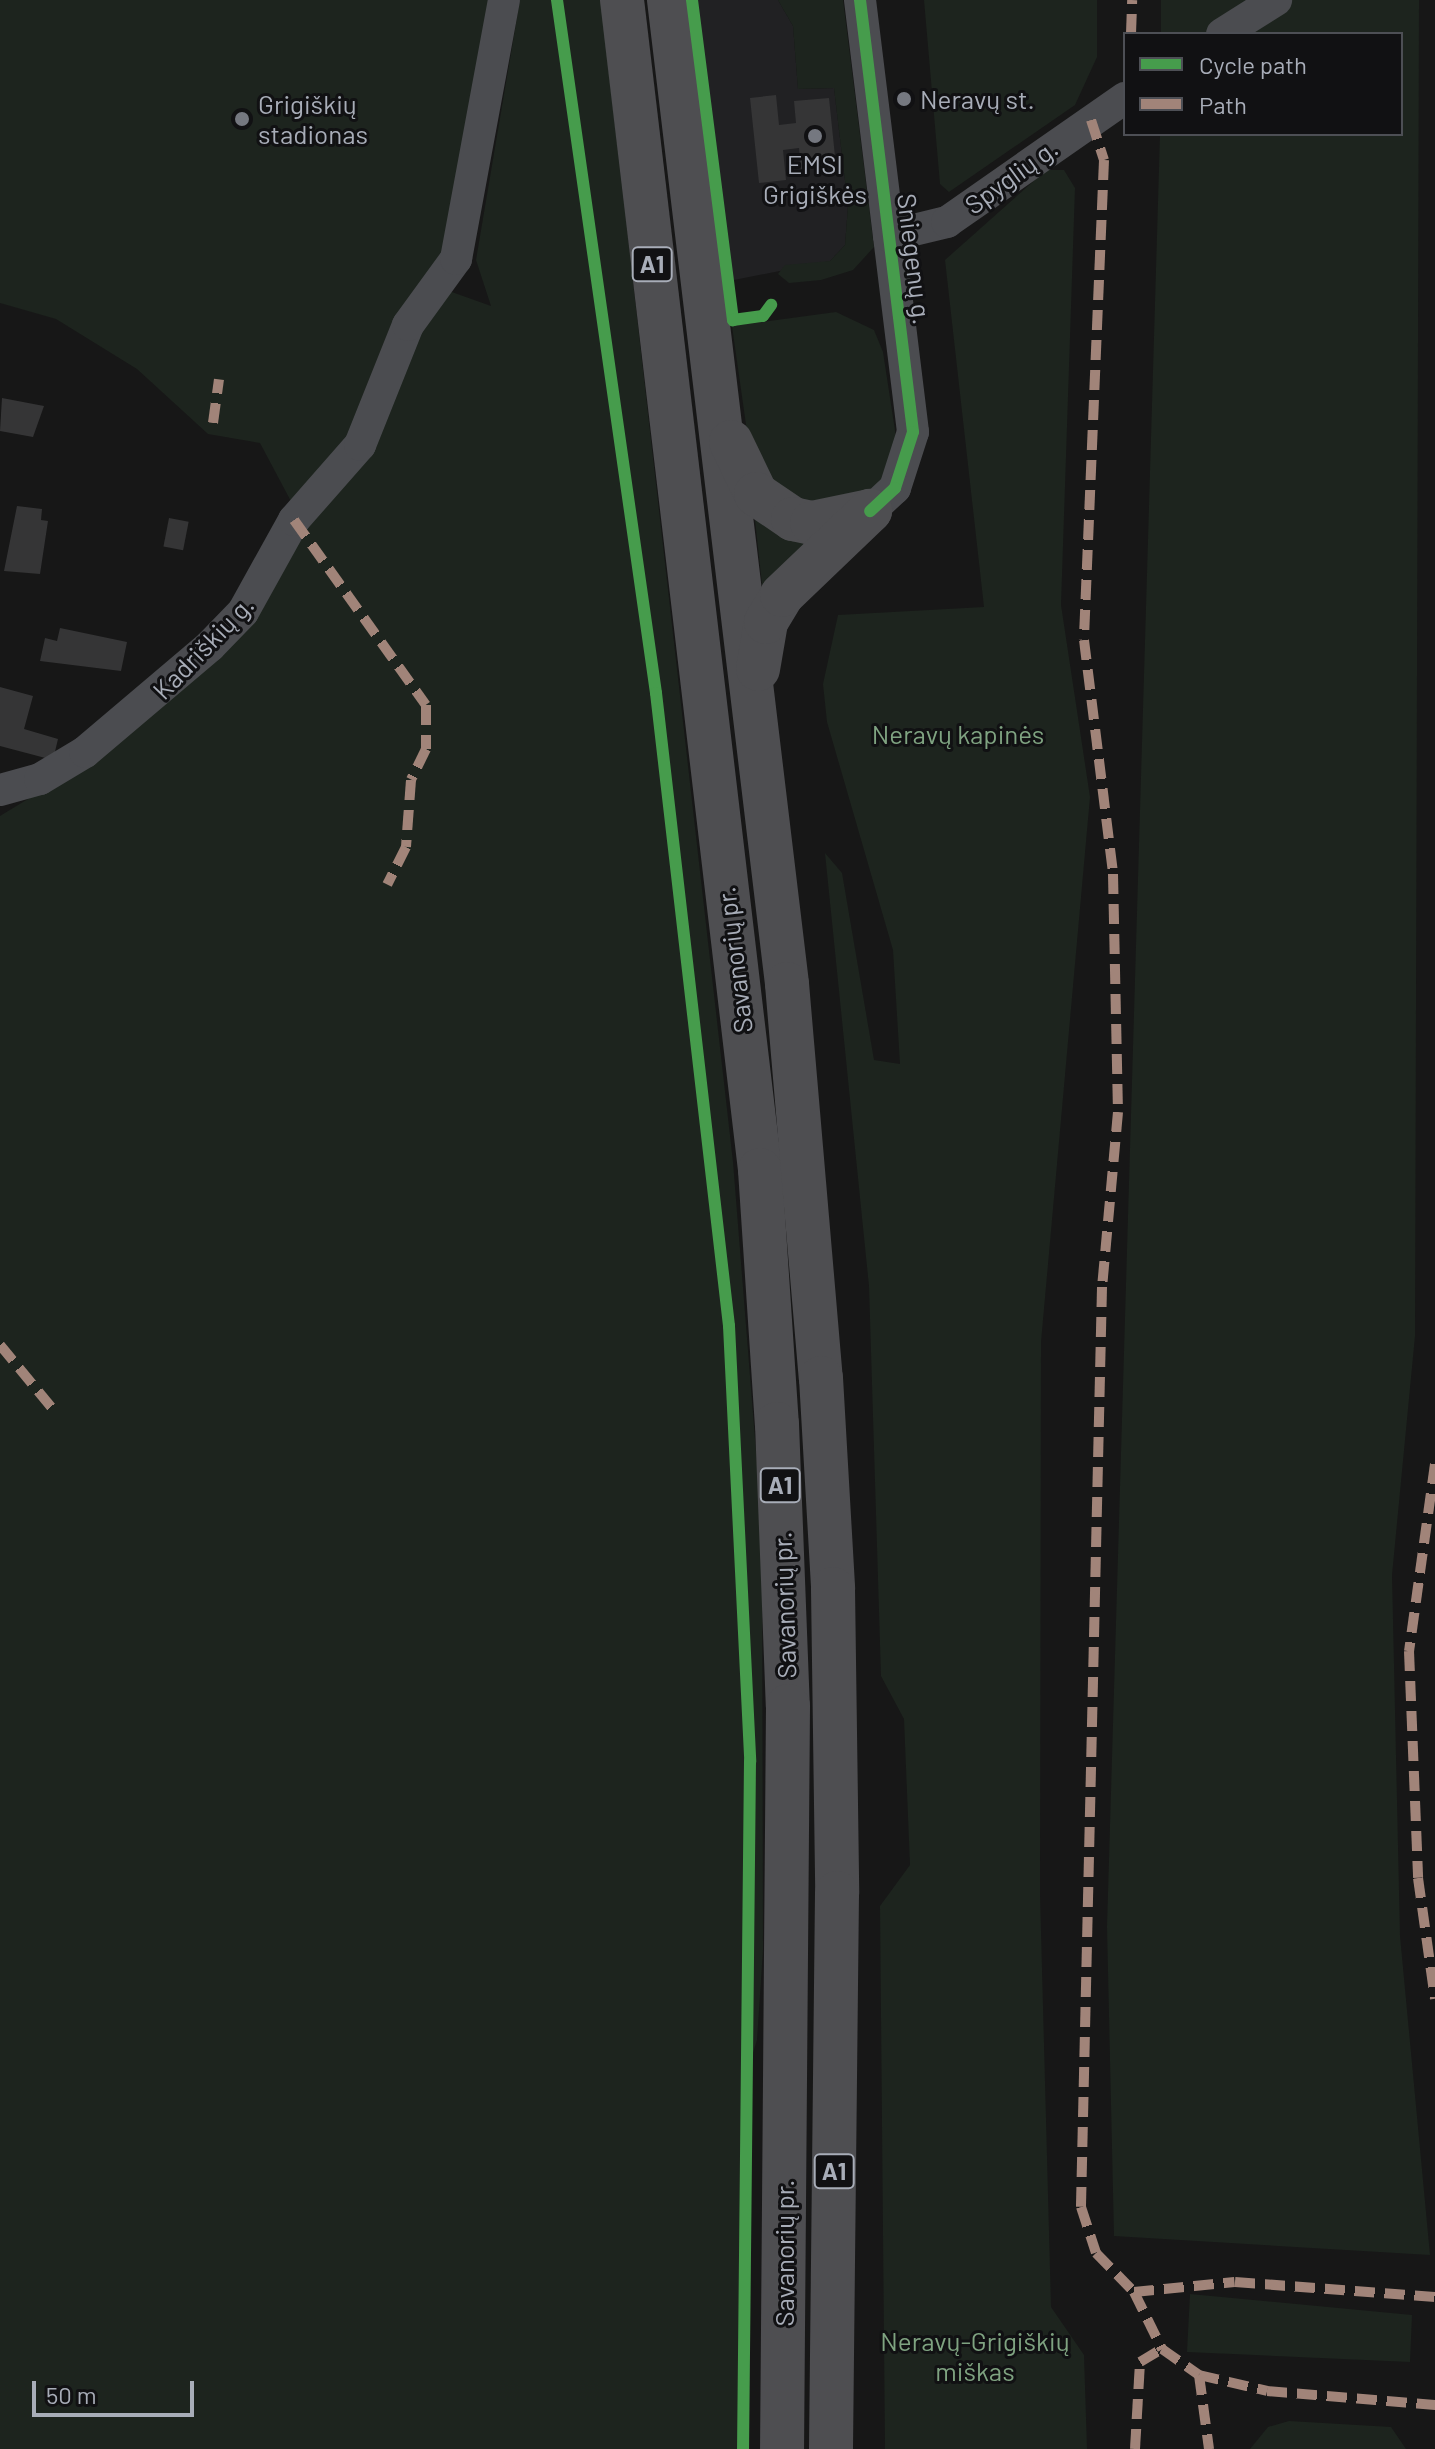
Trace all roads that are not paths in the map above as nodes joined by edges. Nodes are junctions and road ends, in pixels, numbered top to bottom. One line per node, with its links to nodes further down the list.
1 (504, 0): 12 (street, Kadriškių g.)
2 (622, 0): 13 (highway, Savanorių pr. / A1)
3 (669, 0): 9 (highway, A1)
4 (860, 0): 8 (street, Sniegenų g.)
5 (1276, 0): 6 (street)
6 (1225, 32)
7 (1123, 99): 8 (street, Spyglių g.)
8 (889, 236): 10 (street, Sniegenų g.)
9 (714, 389): 10 (highway); 11 (highway, A1)
10 (870, 511): 11 (highway)
11 (752, 704): 16 (highway, Savanorių pr. / A1)
12 (0, 790)
13 (788, 1706): 14 (highway); 15 (highway, Savanorių pr. / A1)
14 (759, 2449)
15 (782, 2449)
16 (831, 2449)

